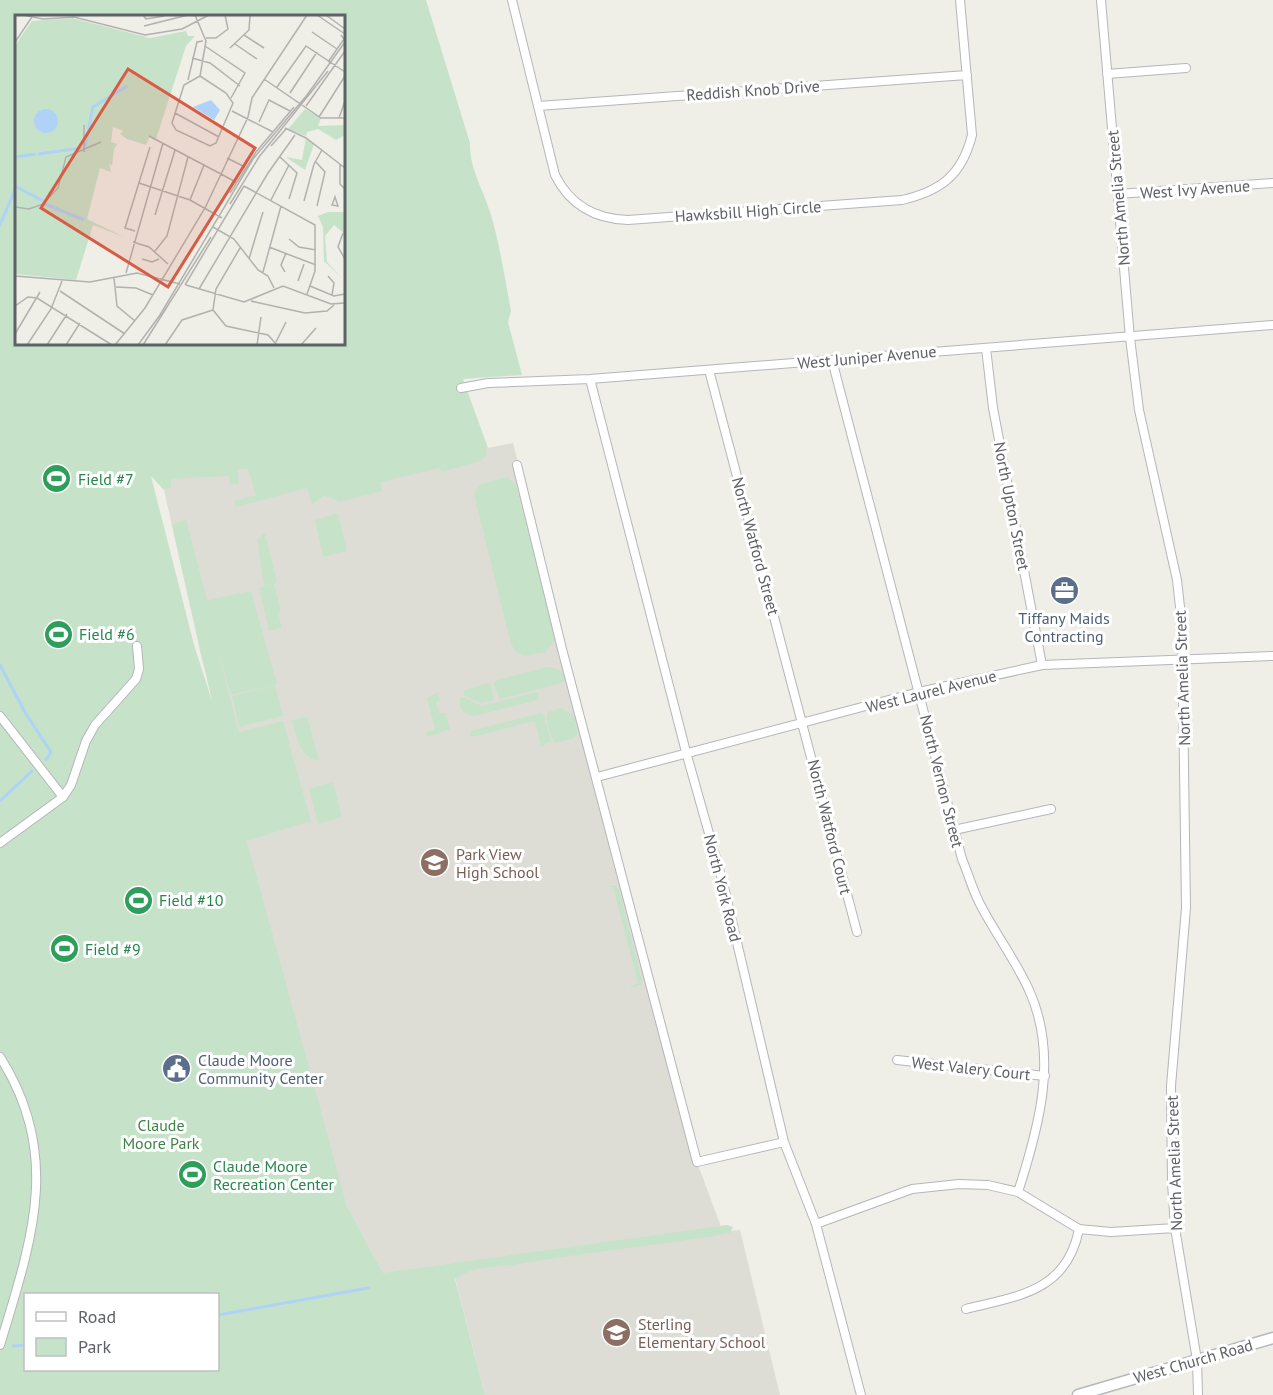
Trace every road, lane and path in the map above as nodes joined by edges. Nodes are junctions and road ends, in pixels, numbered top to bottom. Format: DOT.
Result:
graph roads {
  1 [pos="512,0"];
  2 [pos="960,0"];
  3 [pos="1101,0"];
  4 [pos="1186,68"];
  5 [pos="967,75"];
  6 [pos="1107,75"];
  7 [pos="538,106"];
  8 [pos="1273,183"];
  9 [pos="1118,194"];
  10 [pos="1273,325"];
  11 [pos="1130,338"];
  12 [pos="986,348"];
  13 [pos="832,360"];
  14 [pos="709,370"];
  15 [pos="590,379"];
  16 [pos="461,388"];
  17 [pos="517,465"];
  18 [pos="137,646"];
  19 [pos="1273,656"];
  20 [pos="1184,658"];
  21 [pos="1042,664"];
  22 [pos="919,692"];
  23 [pos="0,716"];
  24 [pos="803,722"];
  25 [pos="686,752"];
  26 [pos="597,777"];
  27 [pos="63,796"];
  28 [pos="1051,809"];
  29 [pos="954,830"];
  30 [pos="0,843"];
  31 [pos="856,932"];
  32 [pos="0,1057"];
  33 [pos="897,1060"];
  34 [pos="1045,1076"];
  35 [pos="784,1142"];
  36 [pos="1018,1192"];
  37 [pos="816,1224"];
  38 [pos="1175,1228"];
  39 [pos="1079,1229"];
  40 [pos="966,1309"];
  41 [pos="1273,1338"];
  42 [pos="0,1345"];
  43 [pos="1197,1360"];
  44 [pos="861,1395"];
  45 [pos="1078,1395"];
  46 [pos="1198,1395"];
  1 -- 7 [label="street, Hawksbill High Circle"];
  2 -- 5 [label="street, Hawksbill High Circle"];
  3 -- 6 [label="street, North Amelia Street"];
  4 -- 6 [label="street"];
  5 -- 7 [label="street, Reddish Knob Drive"];
  5 -- 7 [label="street, Hawksbill High Circle"];
  6 -- 9 [label="street, North Amelia Street"];
  8 -- 9 [label="street, West Ivy Avenue"];
  9 -- 11 [label="street, North Amelia Street"];
  10 -- 11 [label="street, West Juniper Avenue"];
  11 -- 12 [label="street, West Juniper Avenue"];
  11 -- 20 [label="street, North Amelia Street"];
  12 -- 13 [label="street, West Juniper Avenue"];
  12 -- 21 [label="street, North Upton Street"];
  13 -- 14 [label="street, West Juniper Avenue"];
  13 -- 22 [label="street, North Vernon Street"];
  14 -- 15 [label="street, West Juniper Avenue"];
  14 -- 24 [label="street, North Watford Street"];
  15 -- 16 [label="street, West Juniper Avenue"];
  15 -- 25 [label="street, North York Road"];
  17 -- 26 [label="street"];
  18 -- 27 [label="street"];
  19 -- 20 [label="street, West Laurel Avenue"];
  20 -- 21 [label="street, West Laurel Avenue"];
  20 -- 38 [label="street, North Amelia Street"];
  21 -- 22 [label="street, West Laurel Avenue"];
  22 -- 24 [label="street, West Laurel Avenue"];
  22 -- 29 [label="street, North Vernon Street"];
  23 -- 27 [label="street"];
  24 -- 25 [label="street, West Laurel Avenue"];
  24 -- 31 [label="street, North Watford Court"];
  25 -- 26 [label="street, West Laurel Avenue"];
  25 -- 35 [label="street, North York Road"];
  26 -- 35 [label="street"];
  27 -- 30 [label="street"];
  28 -- 29 [label="street"];
  29 -- 34 [label="street, North Vernon Street"];
  32 -- 42 [label="street"];
  33 -- 34 [label="street, West Valery Court"];
  34 -- 36 [label="street, North Vernon Street"];
  35 -- 37 [label="street, North York Road"];
  36 -- 37 [label="street"];
  36 -- 39 [label="street"];
  37 -- 44 [label="street, North York Road"];
  38 -- 39 [label="street"];
  38 -- 43 [label="street, North Amelia Street"];
  39 -- 40 [label="street"];
  41 -- 43 [label="main road, West Church Road"];
  43 -- 45 [label="main road, West Church Road"];
  43 -- 46 [label="street, North Amelia Street"];
}
